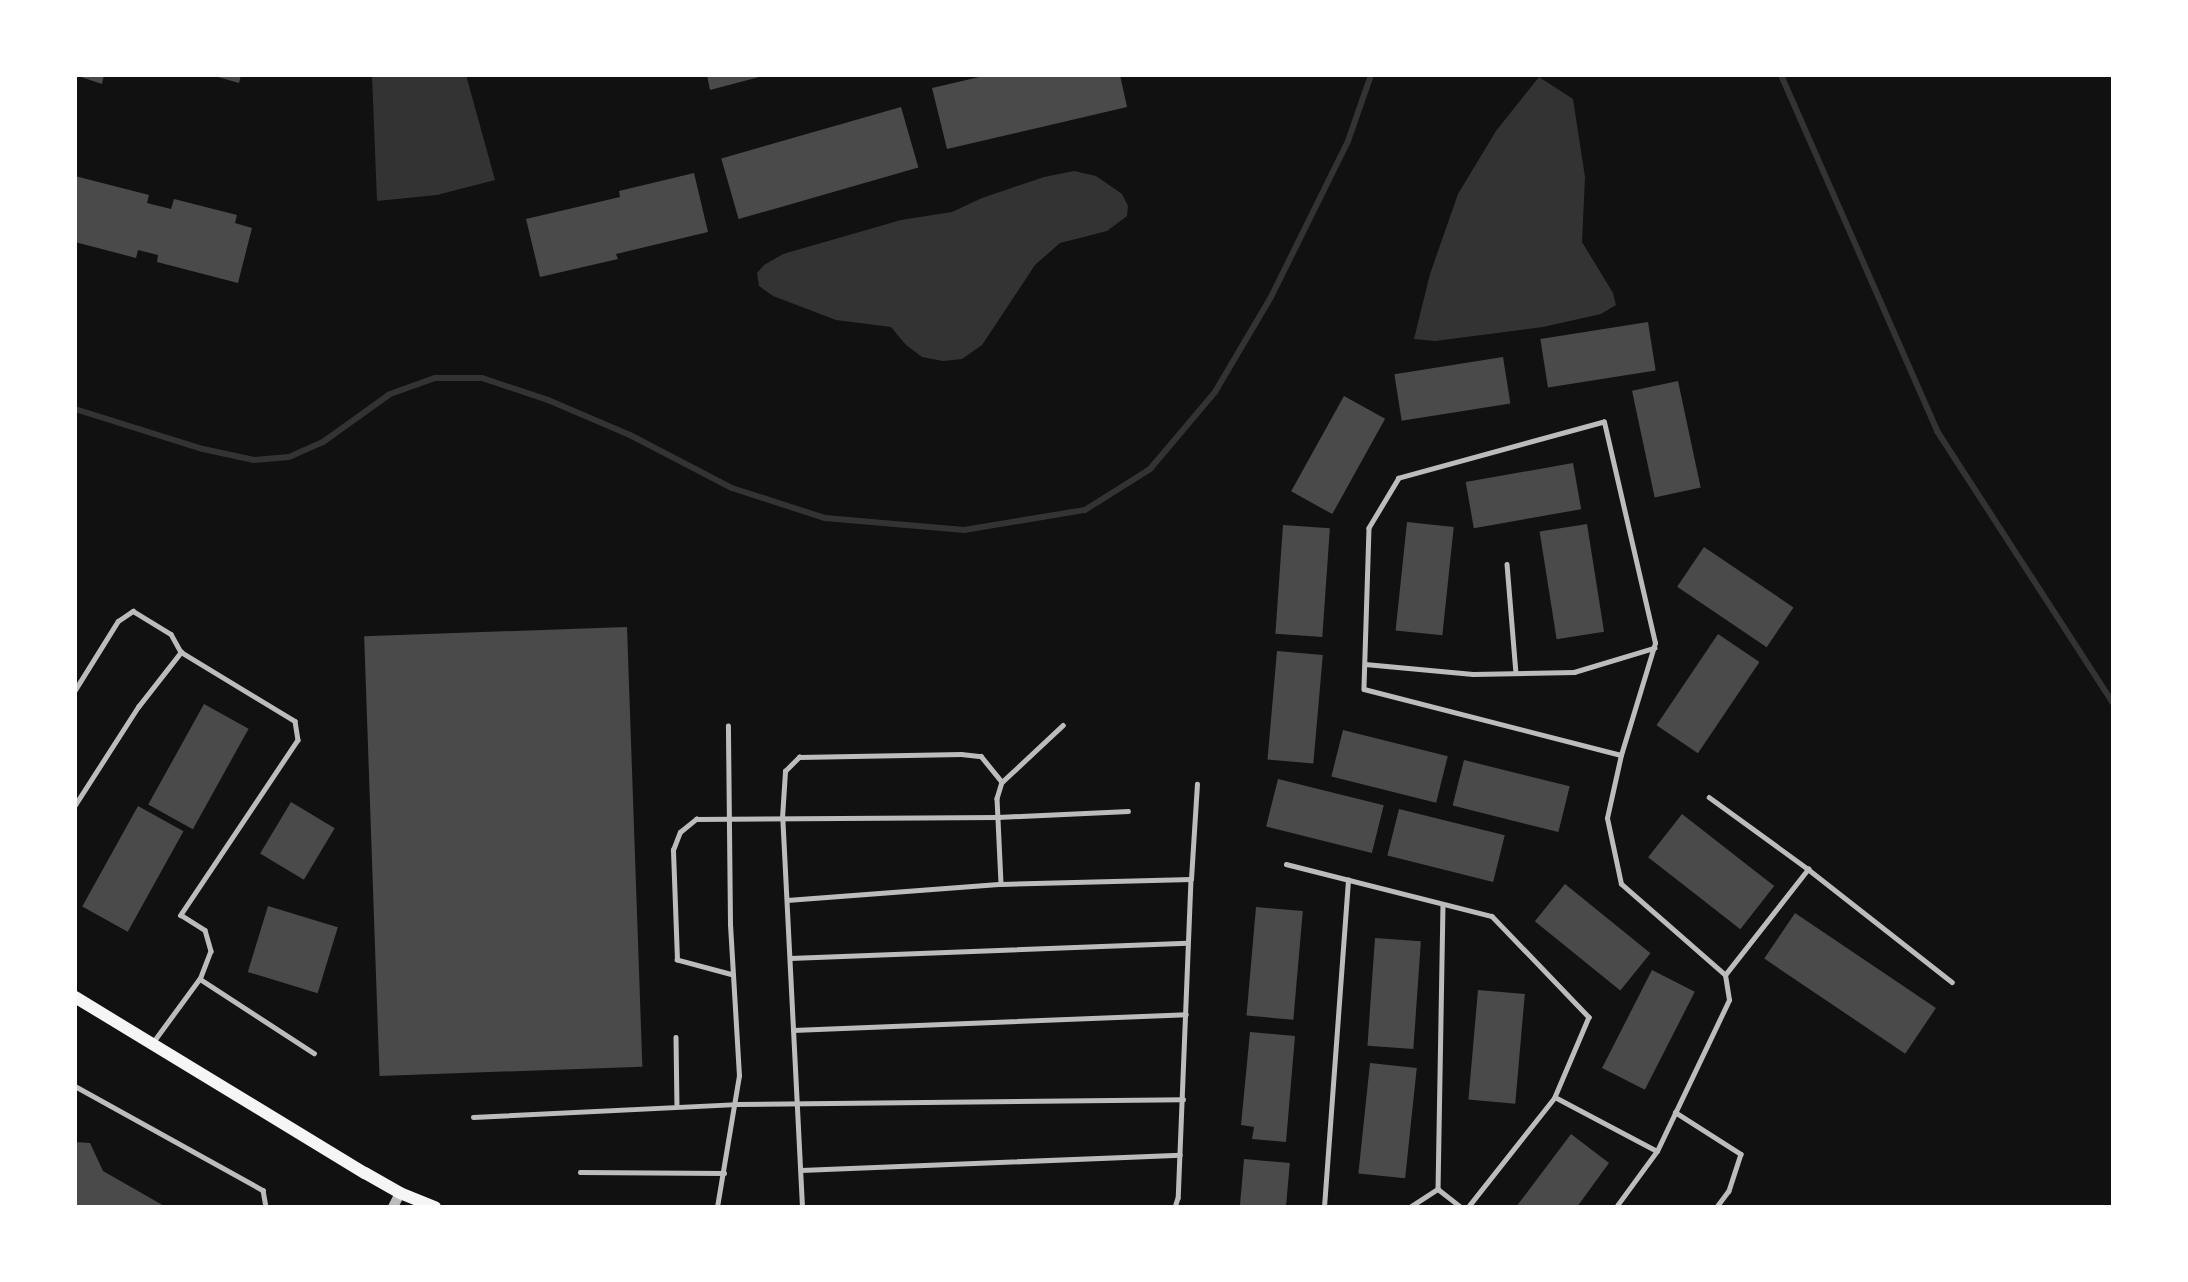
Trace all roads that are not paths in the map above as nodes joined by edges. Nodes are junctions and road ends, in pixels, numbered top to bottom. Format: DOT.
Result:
graph roads {
  1 [pos="1507,564"];
  2 [pos="1654,648"];
  3 [pos="181,652"];
  4 [pos="1365,664"];
  5 [pos="1516,673"];
  6 [pos="75,690"];
  7 [pos="1063,725"];
  8 [pos="728,726"];
  9 [pos="1621,755"];
  10 [pos="1002,782"];
  11 [pos="1197,784"];
  12 [pos="1709,797"];
  13 [pos="75,805"];
  14 [pos="1128,811"];
  15 [pos="998,817"];
  16 [pos="782,818"];
  17 [pos="729,819"];
  18 [pos="1286,864"];
  19 [pos="1808,869"];
  20 [pos="1191,879"];
  21 [pos="1348,880"];
  22 [pos="1001,884"];
  23 [pos="787,900"];
  24 [pos="1443,904"];
  25 [pos="1188,943"];
  26 [pos="790,958"];
  27 [pos="733,975"];
  28 [pos="1726,975"];
  29 [pos="200,979"];
  30 [pos="1952,982"];
  31 [pos="75,998"];
  32 [pos="1185,1014"];
  33 [pos="793,1030"];
  34 [pos="676,1037"];
  35 [pos="152,1044"];
  36 [pos="314,1054"];
  37 [pos="75,1086"];
  38 [pos="1555,1097"];
  39 [pos="1183,1099"];
  40 [pos="797,1103"];
  41 [pos="736,1104"];
  42 [pos="677,1106"];
  43 [pos="1675,1112"];
  44 [pos="473,1117"];
  45 [pos="1657,1151"];
  46 [pos="1180,1155"];
  47 [pos="801,1170"];
  48 [pos="580,1172"];
  49 [pos="724,1173"];
  50 [pos="1438,1189"];
  51 [pos="401,1193"];
  52 [pos="266,1207"];
  53 [pos="393,1207"];
  54 [pos="435,1207"];
  55 [pos="718,1207"];
  56 [pos="802,1207"];
  57 [pos="1175,1207"];
  58 [pos="1324,1207"];
  59 [pos="1410,1207"];
  60 [pos="1461,1207"];
  61 [pos="1468,1207"];
  62 [pos="1616,1207"];
  63 [pos="1717,1207"];
  1 -- 5 [label="lane"];
  2 -- 4 [label="lane"];
  2 -- 5 [label="lane"];
  2 -- 9 [label="lane"];
  3 -- 6 [label="lane"];
  3 -- 13 [label="lane"];
  3 -- 29 [label="lane"];
  4 -- 5 [label="lane"];
  4 -- 9 [label="lane"];
  7 -- 10 [label="lane"];
  8 -- 17 [label="lane"];
  9 -- 28 [label="lane"];
  10 -- 15 [label="lane"];
  10 -- 16 [label="lane"];
  11 -- 20 [label="lane"];
  12 -- 19 [label="lane"];
  14 -- 15 [label="lane"];
  15 -- 16 [label="lane"];
  15 -- 22 [label="lane"];
  16 -- 17 [label="lane"];
  16 -- 23 [label="lane"];
  17 -- 27 [label="lane"];
  17 -- 27 [label="lane"];
  18 -- 21 [label="lane"];
  19 -- 28 [label="lane"];
  19 -- 30 [label="lane"];
  20 -- 22 [label="lane"];
  20 -- 25 [label="lane"];
  21 -- 24 [label="lane"];
  21 -- 58 [label="lane"];
  22 -- 23 [label="lane"];
  23 -- 26 [label="lane"];
  24 -- 38 [label="lane"];
  24 -- 50 [label="lane"];
  25 -- 26 [label="lane"];
  25 -- 32 [label="lane"];
  26 -- 33 [label="lane"];
  27 -- 41 [label="lane"];
  28 -- 43 [label="lane"];
  29 -- 35 [label="lane"];
  29 -- 36 [label="lane"];
  31 -- 35 [label="main road"];
  32 -- 33 [label="lane"];
  32 -- 39 [label="lane"];
  33 -- 40 [label="lane"];
  34 -- 42 [label="lane"];
  35 -- 51 [label="main road"];
  37 -- 52 [label="lane"];
  38 -- 45 [label="lane"];
  38 -- 61 [label="lane"];
  39 -- 40 [label="lane"];
  39 -- 46 [label="lane"];
  40 -- 41 [label="lane"];
  40 -- 47 [label="lane"];
  41 -- 42 [label="lane"];
  41 -- 49 [label="lane"];
  42 -- 44 [label="lane"];
  43 -- 45 [label="lane"];
  43 -- 63 [label="lane"];
  45 -- 62 [label="lane"];
  46 -- 47 [label="lane"];
  46 -- 57 [label="lane"];
  47 -- 56 [label="lane"];
  48 -- 49 [label="lane"];
  49 -- 55 [label="lane"];
  50 -- 59 [label="lane"];
  50 -- 60 [label="lane"];
  51 -- 53 [label="street"];
  51 -- 54 [label="main road"];
}
